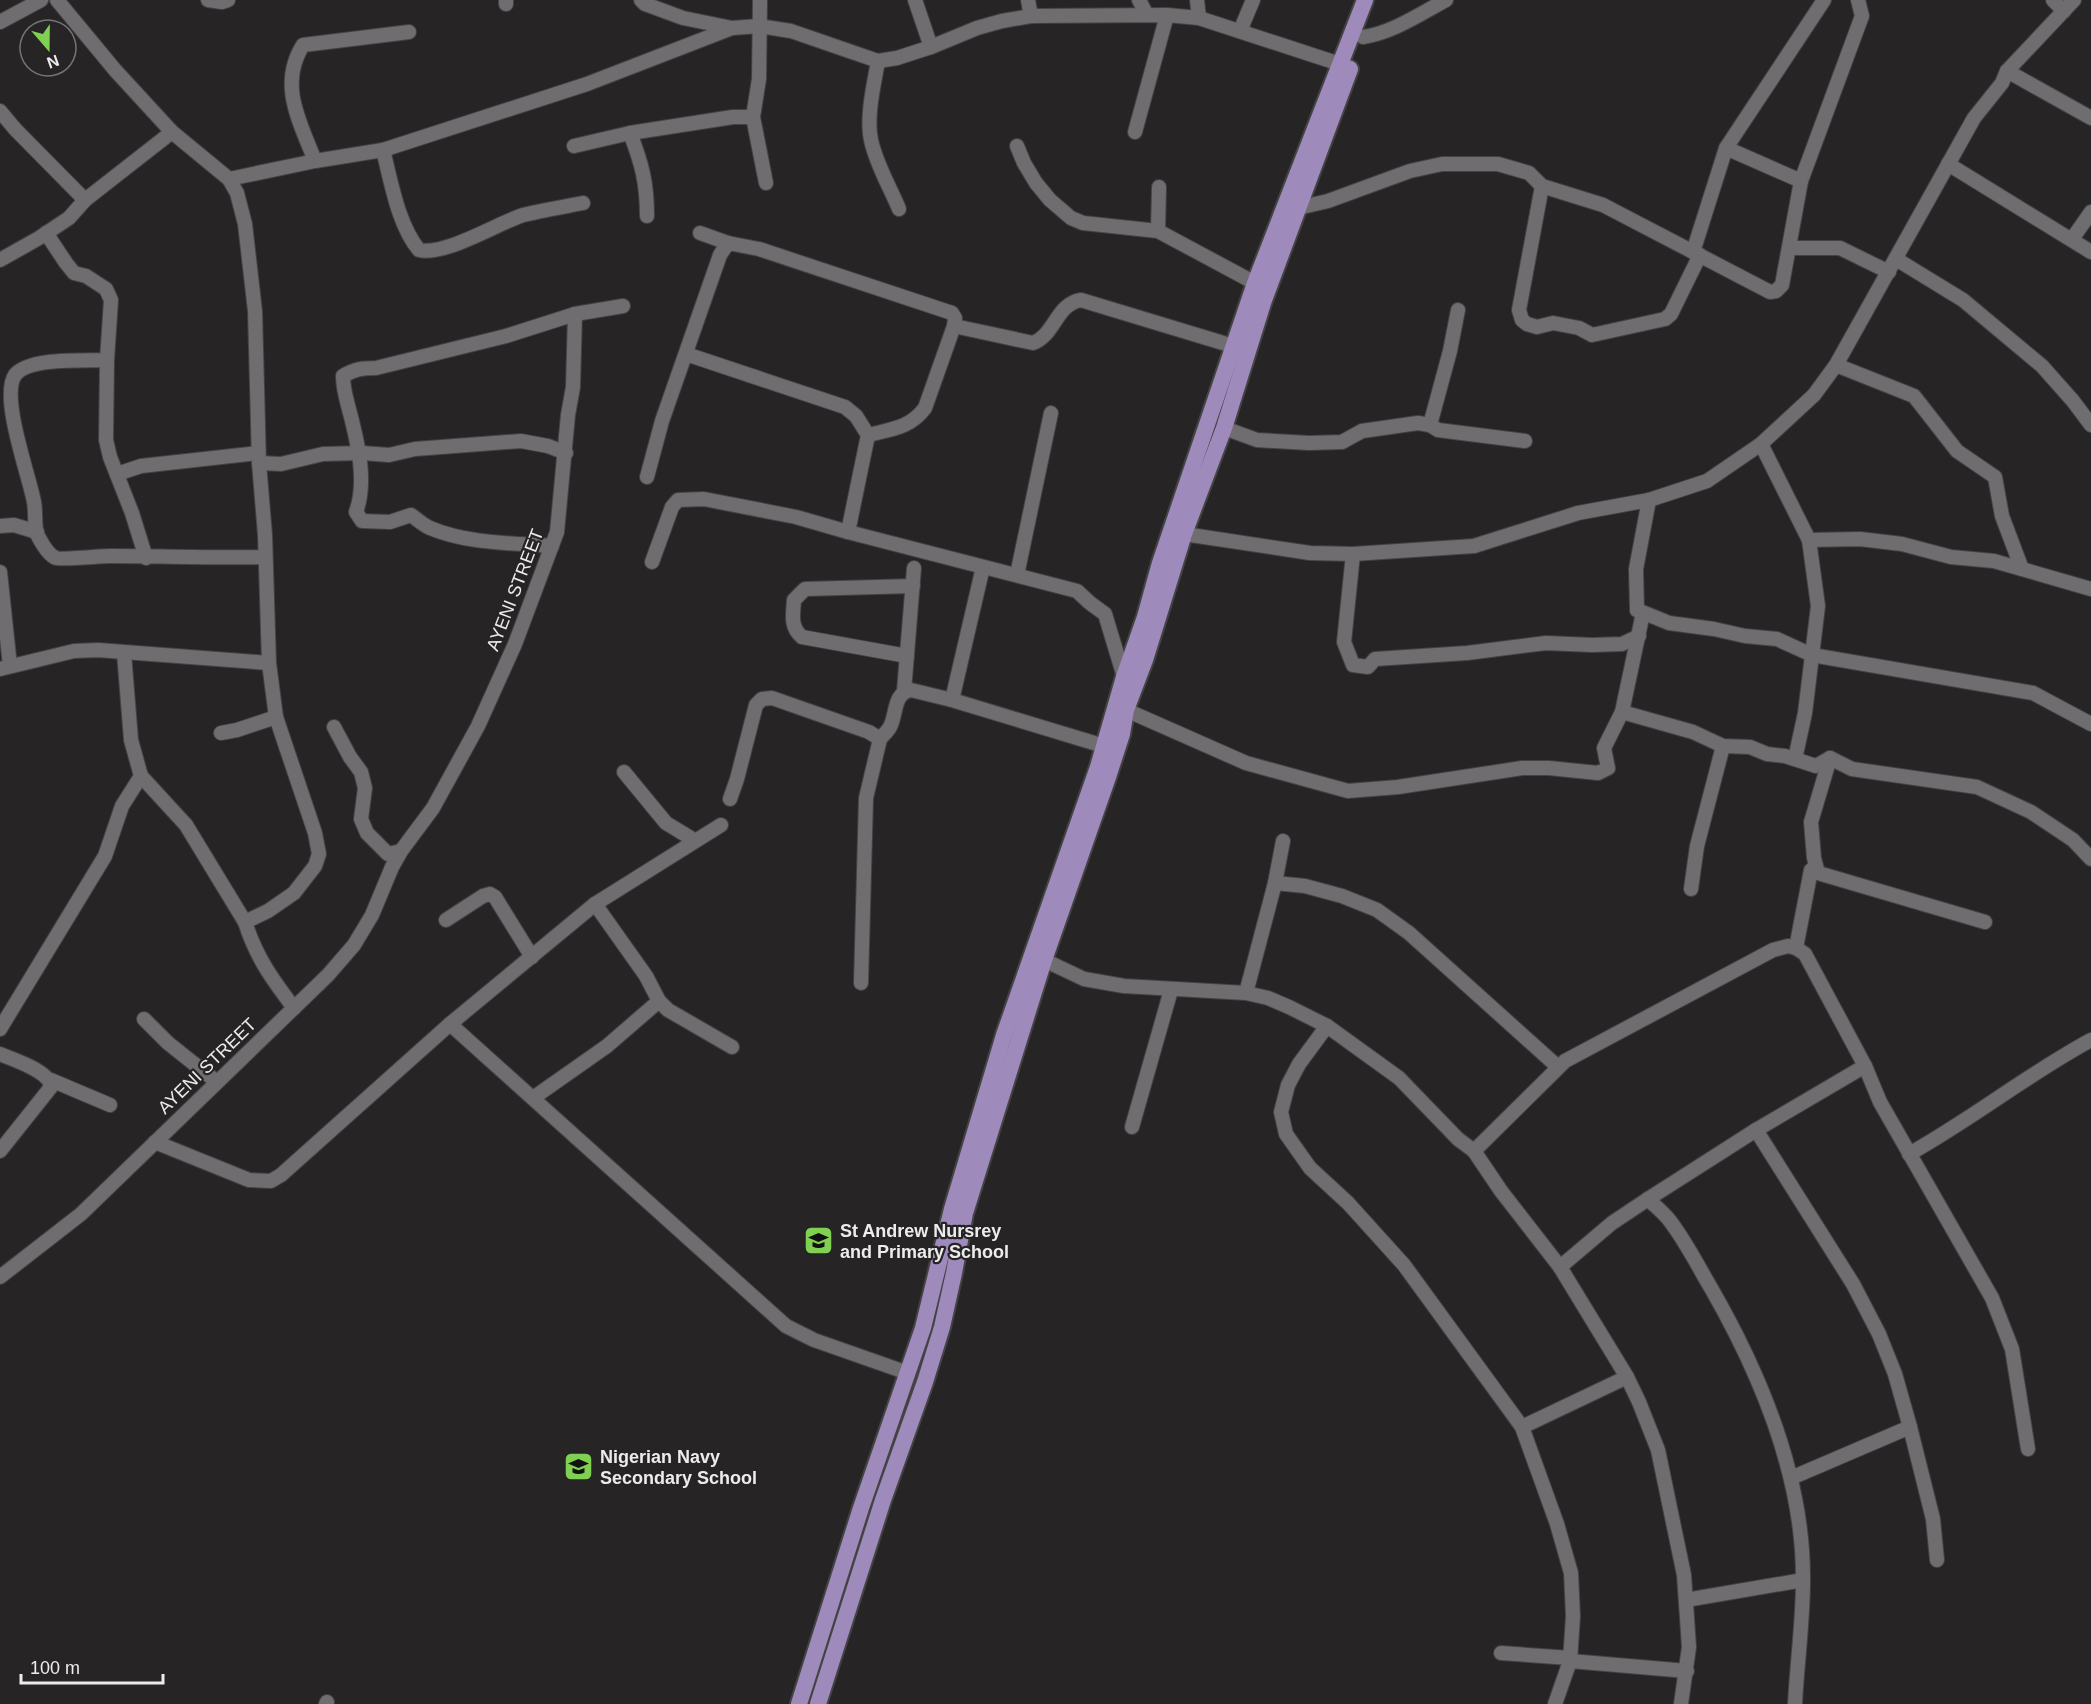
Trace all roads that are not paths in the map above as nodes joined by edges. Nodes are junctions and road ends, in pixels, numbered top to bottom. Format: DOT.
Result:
graph roads {
  1 [pos="41,0"];
  2 [pos="57,0"];
  3 [pos="208,0"];
  4 [pos="228,0"];
  5 [pos="640,0"];
  6 [pos="760,0"];
  7 [pos="915,0"];
  8 [pos="1028,0"];
  9 [pos="1139,0"];
  10 [pos="1197,0"];
  11 [pos="1253,0"];
  12 [pos="1365,0"];
  13 [pos="1376,0"];
  14 [pos="1446,0"];
  15 [pos="1824,0"];
  16 [pos="1858,0"];
  17 [pos="2053,0"];
  18 [pos="2074,0"];
  19 [pos="2064,11"];
  20 [pos="1147,15"];
  21 [pos="1167,15"];
  22 [pos="1031,16"];
  23 [pos="1199,18"];
  24 [pos="0,22"];
  25 [pos="759,26"];
  26 [pos="732,28"];
  27 [pos="1240,31"];
  28 [pos="409,32"];
  29 [pos="1363,37"];
  30 [pos="931,47"];
  31 [pos="878,61"];
  32 [pos="1345,66"];
  33 [pos="2007,71"];
  34 [pos="0,111"];
  35 [pos="753,117"];
  36 [pos="2091,118"];
  37 [pos="171,132"];
  38 [pos="1136,132"];
  39 [pos="630,133"];
  40 [pos="574,146"];
  41 [pos="1017,146"];
  42 [pos="1726,148"];
  43 [pos="383,150"];
  44 [pos="315,161"];
  45 [pos="1948,164"];
  46 [pos="229,179"];
  47 [pos="1801,182"];
  48 [pos="766,183"];
  49 [pos="1542,186"];
  50 [pos="1159,187"];
  51 [pos="86,200"];
  52 [pos="583,203"];
  53 [pos="1298,208"];
  54 [pos="899,209"];
  55 [pos="2091,212"];
  56 [pos="647,216"];
  57 [pos="1158,231"];
  58 [pos="46,233"];
  59 [pos="700,233"];
  60 [pos="2073,239"];
  61 [pos="728,243"];
  62 [pos="1790,248"];
  63 [pos="2091,252"];
  64 [pos="1696,254"];
  65 [pos="1896,259"];
  66 [pos="0,260"];
  67 [pos="1889,272"];
  68 [pos="1256,283"];
  69 [pos="623,306"];
  70 [pos="1458,310"];
  71 [pos="575,314"];
  72 [pos="954,326"];
  73 [pos="1233,346"];
  74 [pos="686,354"];
  75 [pos="107,360"];
  76 [pos="1836,365"];
  77 [pos="1051,413"];
  78 [pos="1430,425"];
  79 [pos="2091,425"];
  80 [pos="1224,428"];
  81 [pos="868,435"];
  82 [pos="1525,441"];
  83 [pos="1761,444"];
  84 [pos="358,453"];
  85 [pos="566,453"];
  86 [pos="259,458"];
  87 [pos="117,474"];
  88 [pos="647,477"];
  89 [pos="1649,500"];
  90 [pos="0,526"];
  91 [pos="37,532"];
  92 [pos="848,532"];
  93 [pos="1184,534"];
  94 [pos="1809,540"];
  95 [pos="552,546"];
  96 [pos="1353,555"];
  97 [pos="265,557"];
  98 [pos="146,558"];
  99 [pos="652,562"];
  100 [pos="983,567"];
  101 [pos="914,568"];
  102 [pos="2022,569"];
  103 [pos="0,573"];
  104 [pos="1017,575"];
  105 [pos="913,586"];
  106 [pos="2091,589"];
  107 [pos="1637,610"];
  108 [pos="1639,636"];
  109 [pos="124,653"];
  110 [pos="1812,655"];
  111 [pos="907,656"];
  112 [pos="269,663"];
  113 [pos="5,668"];
  114 [pos="1124,677"];
  115 [pos="904,691"];
  116 [pos="952,700"];
  117 [pos="1126,710"];
  118 [pos="1622,712"];
  119 [pos="276,717"];
  120 [pos="2091,724"];
  121 [pos="334,726"];
  122 [pos="221,733"];
  123 [pos="880,739"];
  124 [pos="1104,746"];
  125 [pos="1723,746"];
  126 [pos="1830,758"];
  127 [pos="1795,759"];
  128 [pos="624,772"];
  129 [pos="141,776"];
  130 [pos="730,800"];
  131 [pos="1085,822"];
  132 [pos="721,825"];
  133 [pos="694,840"];
  134 [pos="1283,841"];
  135 [pos="401,851"];
  136 [pos="2091,859"];
  137 [pos="1818,873"];
  138 [pos="1275,883"];
  139 [pos="1691,889"];
  140 [pos="595,904"];
  141 [pos="446,920"];
  142 [pos="245,922"];
  143 [pos="1985,922"];
  144 [pos="1796,948"];
  145 [pos="532,957"];
  146 [pos="1044,960"];
  147 [pos="861,983"];
  148 [pos="1171,990"];
  149 [pos="1246,993"];
  150 [pos="659,1001"];
  151 [pos="294,1008"];
  152 [pos="144,1020"];
  153 [pos="450,1024"];
  154 [pos="1327,1026"];
  155 [pos="0,1029"];
  156 [pos="2091,1041"];
  157 [pos="732,1047"];
  158 [pos="0,1054"];
  159 [pos="1865,1066"];
  160 [pos="1557,1067"];
  161 [pos="51,1080"];
  162 [pos="217,1082"];
  163 [pos="533,1098"];
  164 [pos="110,1105"];
  165 [pos="1132,1127"];
  166 [pos="1756,1130"];
  167 [pos="155,1142"];
  168 [pos="0,1151"];
  169 [pos="1474,1151"];
  170 [pos="1909,1154"];
  171 [pos="1648,1199"];
  172 [pos="958,1211"];
  173 [pos="1560,1267"];
  174 [pos="0,1276"];
  175 [pos="908,1373"];
  176 [pos="1627,1377"];
  177 [pos="1522,1426"];
  178 [pos="1910,1427"];
  179 [pos="2028,1449"];
  180 [pos="1791,1478"];
  181 [pos="1937,1560"];
  182 [pos="1803,1580"];
  183 [pos="1686,1600"];
  184 [pos="1501,1653"];
  185 [pos="1570,1659"];
  186 [pos="1687,1671"];
  187 [pos="799,1704"];
  188 [pos="818,1704"];
  189 [pos="1555,1704"];
  190 [pos="1681,1704"];
  191 [pos="1795,1704"];
  1 -- 24 [label="street"];
  2 -- 37 [label="street"];
  3 -- 4 [label="street"];
  5 -- 26 [label="street"];
  6 -- 25 [label="street"];
  7 -- 30 [label="street"];
  8 -- 22 [label="street"];
  9 -- 20 [label="street"];
  10 -- 23 [label="street"];
  11 -- 27 [label="street"];
  12 -- 32 [label="main road"];
  13 -- 29 [label="main road"];
  14 -- 29 [label="street"];
  15 -- 42 [label="street"];
  16 -- 47 [label="street"];
  17 -- 19 [label="street"];
  18 -- 19 [label="street"];
  19 -- 33 [label="street"];
  20 -- 21 [label="street"];
  20 -- 22 [label="street"];
  21 -- 23 [label="street"];
  21 -- 38 [label="street"];
  22 -- 30 [label="street"];
  23 -- 27 [label="street"];
  25 -- 26 [label="street"];
  25 -- 31 [label="street"];
  25 -- 35 [label="street"];
  26 -- 43 [label="street"];
  27 -- 32 [label="street"];
  28 -- 44 [label="street"];
  29 -- 32 [label="main road"];
  30 -- 31 [label="street"];
  31 -- 54 [label="street"];
  32 -- 53 [label="main road"];
  32 -- 68 [label="main road"];
  33 -- 36 [label="street"];
  33 -- 45 [label="street"];
  34 -- 51 [label="street"];
  35 -- 39 [label="street"];
  35 -- 48 [label="street"];
  37 -- 46 [label="street"];
  37 -- 51 [label="street"];
  39 -- 40 [label="street"];
  39 -- 56 [label="street"];
  41 -- 57 [label="street"];
  42 -- 47 [label="street"];
  42 -- 64 [label="street"];
  43 -- 44 [label="street"];
  43 -- 52 [label="street"];
  44 -- 46 [label="street"];
  45 -- 60 [label="street"];
  45 -- 65 [label="street"];
  46 -- 86 [label="street"];
  47 -- 62 [label="street"];
  49 -- 53 [label="street"];
  49 -- 64 [label="street"];
  49 -- 64 [label="street"];
  50 -- 57 [label="street"];
  51 -- 58 [label="street"];
  53 -- 80 [label="main road"];
  55 -- 60 [label="street"];
  57 -- 68 [label="street"];
  58 -- 66 [label="street"];
  58 -- 75 [label="street"];
  59 -- 61 [label="street"];
  60 -- 63 [label="street"];
  61 -- 72 [label="street"];
  61 -- 74 [label="street"];
  62 -- 64 [label="street"];
  62 -- 67 [label="street"];
  65 -- 67 [label="street"];
  65 -- 79 [label="street"];
  67 -- 76 [label="street"];
  68 -- 73 [label="main road"];
  69 -- 71 [label="street"];
  70 -- 78 [label="street"];
  71 -- 84 [label="street"];
  71 -- 85 [label="street, AYENI STREET"];
  72 -- 73 [label="street"];
  72 -- 81 [label="street"];
  73 -- 114 [label="main road"];
  74 -- 81 [label="street"];
  74 -- 88 [label="street"];
  75 -- 87 [label="street"];
  75 -- 91 [label="street"];
  76 -- 83 [label="street"];
  76 -- 102 [label="street"];
  77 -- 104 [label="street"];
  78 -- 80 [label="street"];
  78 -- 82 [label="street"];
  80 -- 93 [label="main road"];
  81 -- 92 [label="street"];
  83 -- 89 [label="street"];
  83 -- 94 [label="street"];
  84 -- 85 [label="street"];
  84 -- 86 [label="street"];
  84 -- 95 [label="street"];
  85 -- 95 [label="street, AYENI STREET"];
  86 -- 87 [label="street"];
  86 -- 97 [label="street"];
  87 -- 98 [label="street"];
  89 -- 96 [label="street"];
  89 -- 107 [label="street"];
  90 -- 91 [label="street"];
  91 -- 98 [label="street"];
  92 -- 99 [label="street"];
  92 -- 100 [label="street"];
  93 -- 96 [label="street"];
  93 -- 117 [label="main road"];
  94 -- 102 [label="street"];
  94 -- 110 [label="street"];
  95 -- 135 [label="street, AYENI STREET"];
  96 -- 108 [label="street"];
  97 -- 98 [label="street"];
  97 -- 112 [label="street"];
  100 -- 104 [label="street"];
  100 -- 116 [label="street"];
  101 -- 105 [label="street"];
  102 -- 106 [label="street"];
  103 -- 113 [label="street"];
  104 -- 114 [label="street"];
  105 -- 111 [label="street"];
  105 -- 111 [label="street"];
  107 -- 108 [label="street"];
  107 -- 110 [label="street"];
  108 -- 118 [label="street"];
  109 -- 112 [label="street"];
  109 -- 113 [label="street"];
  109 -- 129 [label="street"];
  110 -- 120 [label="street"];
  110 -- 127 [label="street"];
  111 -- 115 [label="street"];
  112 -- 119 [label="street"];
  114 -- 124 [label="main road"];
  115 -- 116 [label="street"];
  115 -- 123 [label="street"];
  116 -- 124 [label="street"];
  117 -- 118 [label="street"];
  117 -- 131 [label="main road"];
  118 -- 125 [label="street"];
  119 -- 122 [label="street"];
  119 -- 142 [label="street"];
  121 -- 135 [label="street"];
  123 -- 130 [label="street"];
  123 -- 147 [label="street"];
  124 -- 131 [label="main road"];
  125 -- 127 [label="street"];
  125 -- 139 [label="street"];
  126 -- 127 [label="street"];
  126 -- 136 [label="street"];
  126 -- 137 [label="street"];
  128 -- 133 [label="street"];
  129 -- 142 [label="street"];
  129 -- 155 [label="street"];
  131 -- 146 [label="main road"];
  131 -- 172 [label="main road"];
  132 -- 133 [label="street"];
  133 -- 140 [label="street"];
  134 -- 138 [label="street"];
  135 -- 151 [label="street, AYENI STREET"];
  137 -- 143 [label="street"];
  137 -- 144 [label="street"];
  138 -- 149 [label="street"];
  138 -- 160 [label="street"];
  140 -- 145 [label="street"];
  140 -- 150 [label="street"];
  141 -- 145 [label="street"];
  142 -- 151 [label="street"];
  144 -- 159 [label="street"];
  144 -- 160 [label="street"];
  145 -- 153 [label="street"];
  146 -- 148 [label="street"];
  146 -- 172 [label="main road"];
  148 -- 149 [label="street"];
  148 -- 165 [label="street"];
  149 -- 154 [label="street"];
  150 -- 157 [label="street"];
  150 -- 163 [label="street"];
  151 -- 162 [label="street, AYENI STREET"];
  152 -- 162 [label="street"];
  153 -- 163 [label="street"];
  153 -- 167 [label="street"];
  154 -- 169 [label="street"];
  154 -- 177 [label="street"];
  156 -- 170 [label="street"];
  158 -- 161 [label="street"];
  159 -- 166 [label="street"];
  159 -- 170 [label="street"];
  160 -- 169 [label="street"];
  161 -- 164 [label="street"];
  161 -- 168 [label="street"];
  162 -- 167 [label="street, AYENI STREET"];
  163 -- 175 [label="street"];
  166 -- 171 [label="street"];
  166 -- 178 [label="street"];
  167 -- 174 [label="street, AYENI STREET"];
  169 -- 173 [label="street"];
  170 -- 179 [label="street"];
  171 -- 173 [label="street"];
  171 -- 180 [label="street"];
  172 -- 175 [label="main road"];
  172 -- 188 [label="main road"];
  173 -- 176 [label="street"];
  175 -- 187 [label="main road"];
  176 -- 177 [label="street"];
  176 -- 183 [label="street"];
  177 -- 185 [label="street"];
  178 -- 180 [label="street"];
  178 -- 181 [label="street"];
  180 -- 182 [label="street"];
  182 -- 183 [label="street"];
  182 -- 191 [label="street"];
  183 -- 186 [label="street"];
  184 -- 185 [label="street"];
  185 -- 186 [label="street"];
  185 -- 189 [label="street"];
  186 -- 190 [label="street"];
}
